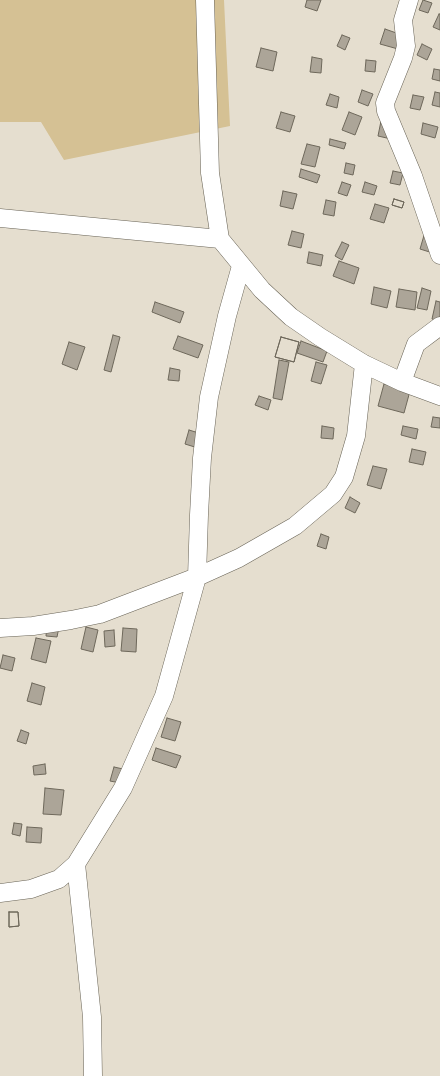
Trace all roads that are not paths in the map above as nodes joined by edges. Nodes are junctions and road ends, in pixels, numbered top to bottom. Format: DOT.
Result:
graph roads {
  1 [pos="205,0"];
  2 [pos="409,0"];
  3 [pos="0,218"];
  4 [pos="220,239"];
  5 [pos="440,255"];
  6 [pos="241,266"];
  7 [pos="440,326"];
  8 [pos="364,364"];
  9 [pos="402,382"];
  10 [pos="440,396"];
  11 [pos="197,578"];
  12 [pos="0,628"];
  13 [pos="76,864"];
  14 [pos="0,893"];
  15 [pos="93,1076"];
  1 -- 4 [label="street"];
  2 -- 5 [label="street"];
  3 -- 4 [label="street"];
  4 -- 6 [label="street"];
  6 -- 8 [label="street"];
  6 -- 11 [label="street"];
  7 -- 9 [label="street"];
  8 -- 9 [label="street"];
  8 -- 11 [label="street"];
  9 -- 10 [label="street"];
  11 -- 12 [label="street"];
  11 -- 13 [label="street"];
  13 -- 14 [label="street"];
  13 -- 15 [label="street"];
}
